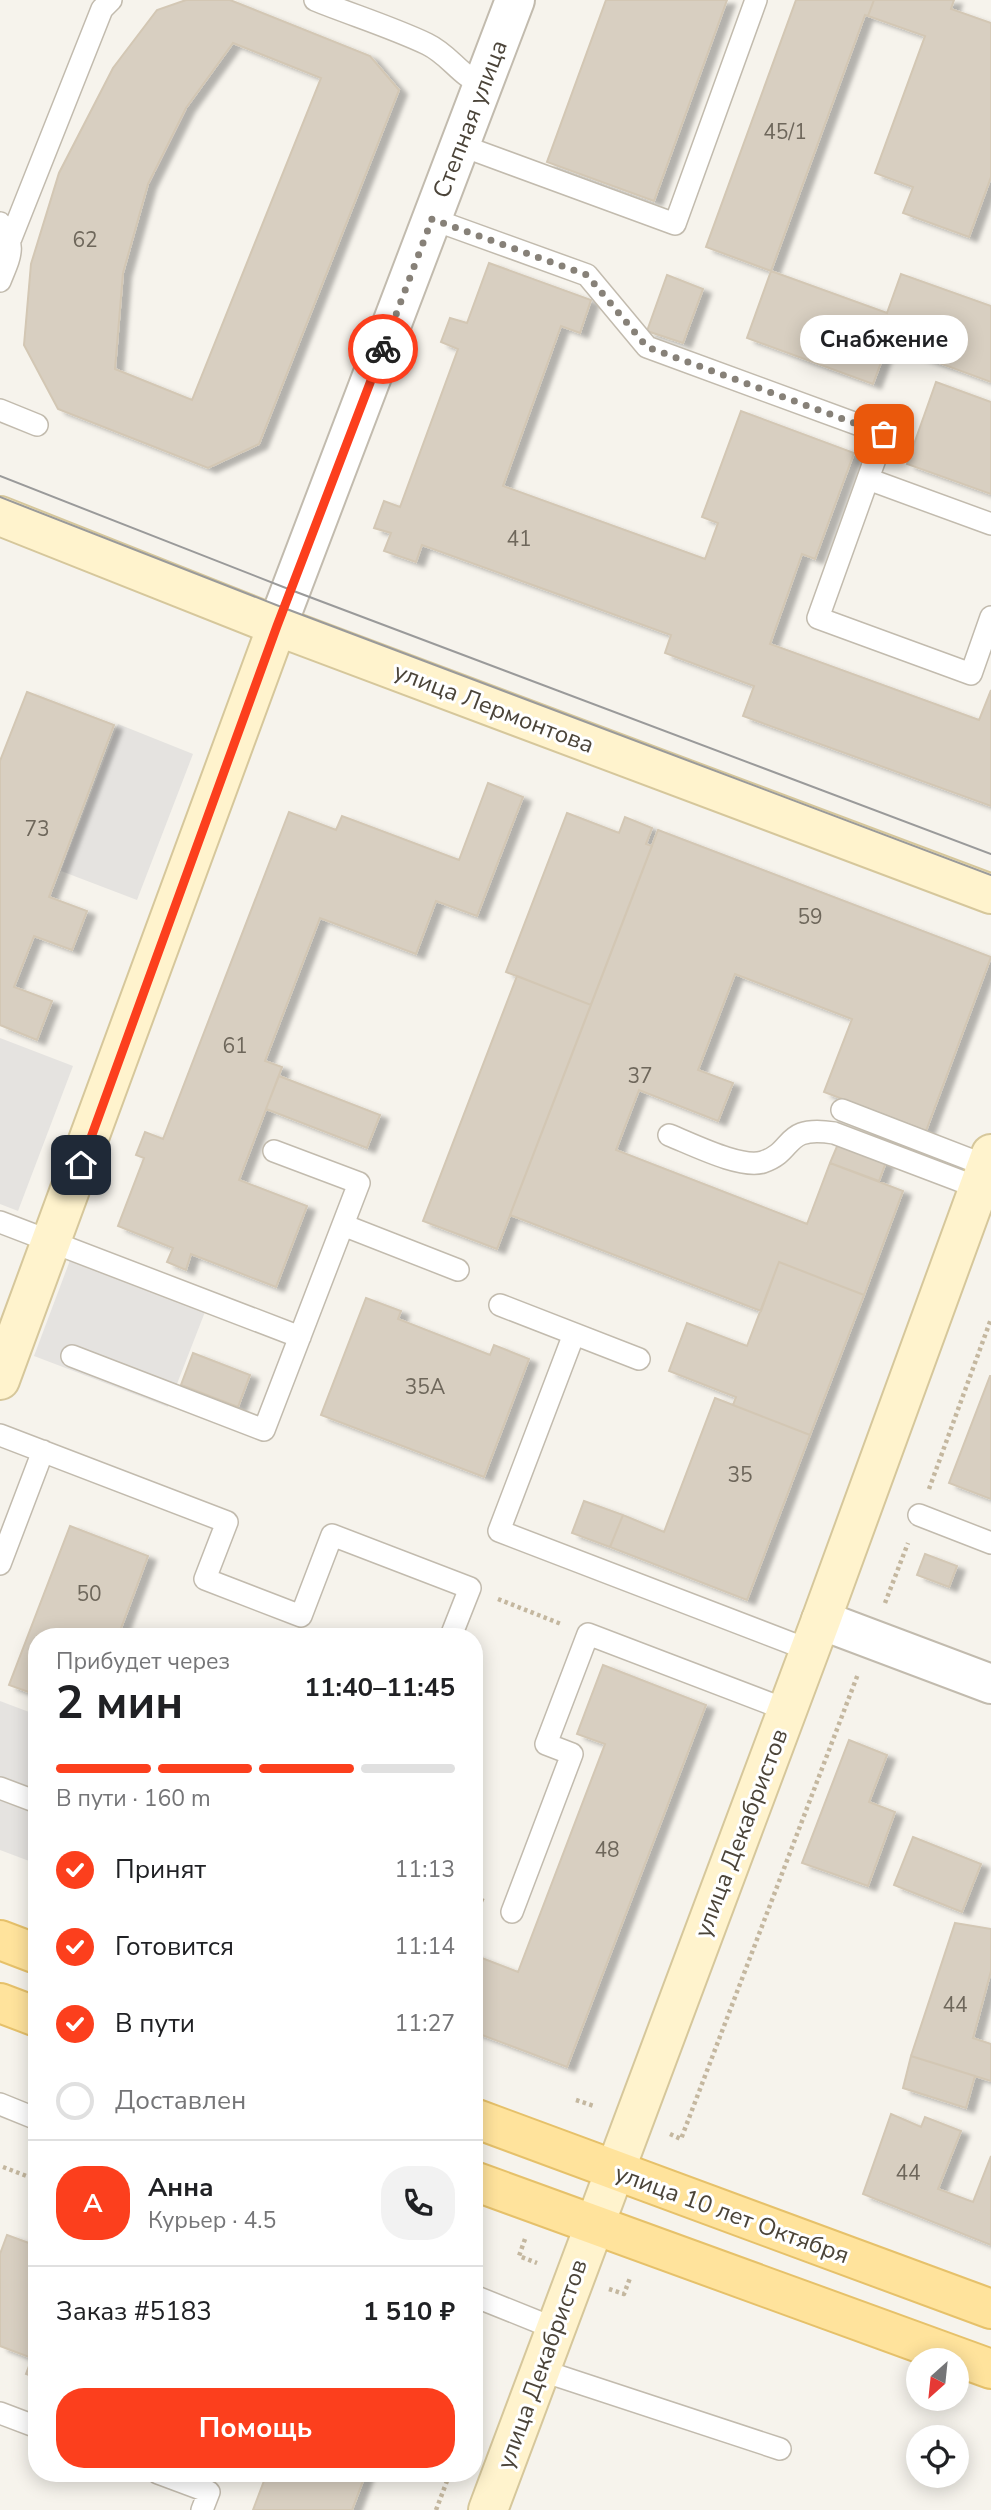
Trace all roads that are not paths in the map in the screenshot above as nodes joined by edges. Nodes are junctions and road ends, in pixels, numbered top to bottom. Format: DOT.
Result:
graph roads {
  1 [pos="111,0"];
  2 [pos="315,0"];
  3 [pos="515,0"];
  4 [pos="757,0"];
  5 [pos="483,85"];
  6 [pos="460,145"];
  7 [pos="432,219"];
  8 [pos="6,231"];
  9 [pos="0,281"];
  10 [pos="0,410"];
  11 [pos="37,425"];
  12 [pos="868,479"];
  13 [pos="0,516"];
  14 [pos="991,524"];
  15 [pos="991,617"];
  16 [pos="277,626"];
  17 [pos="991,894"];
  18 [pos="842,1110"];
  19 [pos="669,1135"];
  20 [pos="274,1151"];
  21 [pos="985,1169"];
  22 [pos="0,1222"];
  23 [pos="343,1225"];
  24 [pos="52,1242"];
  25 [pos="458,1270"];
  26 [pos="500,1306"];
  27 [pos="574,1334"];
  28 [pos="300,1338"];
  29 [pos="72,1356"];
  30 [pos="639,1359"];
  31 [pos="0,1380"];
  32 [pos="0,1435"];
  33 [pos="43,1451"];
  34 [pos="919,1515"];
  35 [pos="991,1543"];
  36 [pos="0,1564"];
  37 [pos="454,1628"];
  38 [pos="815,1635"];
  39 [pos="991,1685"];
  40 [pos="787,1710"];
  41 [pos="0,1788"];
  42 [pos="28,1799"];
  43 [pos="512,1912"];
  44 [pos="0,1940"];
  45 [pos="28,1951"];
  46 [pos="0,2003"];
  47 [pos="28,2014"];
  48 [pos="0,2104"];
  49 [pos="28,2115"];
  50 [pos="483,2122"];
  51 [pos="614,2171"];
  52 [pos="483,2184"];
  53 [pos="594,2225"];
  54 [pos="483,2300"];
  55 [pos="991,2309"];
  56 [pos="556,2329"];
  57 [pos="991,2369"];
  58 [pos="540,2370"];
  59 [pos="0,2413"];
  60 [pos="28,2424"];
  61 [pos="780,2449"];
  62 [pos="182,2482"];
  63 [pos="202,2510"];
  64 [pos="488,2510"];
  1 -- 8 [label="lane"];
  2 -- 5 [label="lane"];
  3 -- 5 [label="street, Степная улица"];
  4 -- 6 [label="lane"];
  5 -- 6 [label="street, Степная улица"];
  6 -- 7 [label="street, Степная улица"];
  7 -- 12 [label="lane"];
  7 -- 16 [label="street, Степная улица"];
  8 -- 9 [label="lane"];
  10 -- 11 [label="lane"];
  12 -- 14 [label="lane"];
  12 -- 15 [label="lane"];
  13 -- 16 [label="street, улица Лермонтова"];
  16 -- 17 [label="street, улица Лермонтова"];
  16 -- 24 [label="street, Степная улица"];
  18 -- 21 [label="lane"];
  19 -- 21 [label="lane"];
  20 -- 23 [label="lane"];
  21 -- 38 [label="street, улица Декабристов"];
  22 -- 24 [label="lane"];
  23 -- 25 [label="lane"];
  23 -- 28 [label="lane"];
  24 -- 28 [label="lane"];
  24 -- 31 [label="street, Степная улица"];
  26 -- 27 [label="lane"];
  27 -- 30 [label="lane"];
  27 -- 38 [label="lane"];
  28 -- 29 [label="lane"];
  32 -- 33 [label="lane"];
  33 -- 36 [label="lane"];
  33 -- 37 [label="lane"];
  34 -- 35 [label="lane"];
  38 -- 39 [label="street"];
  38 -- 40 [label="street, улица Декабристов"];
  40 -- 43 [label="lane"];
  40 -- 51 [label="street, улица Декабристов"];
  41 -- 42 [label="lane"];
  44 -- 45 [label="main road"];
  46 -- 47 [label="main road"];
  48 -- 49 [label="lane"];
  50 -- 51 [label="main road, улица 10 лет Октября"];
  51 -- 53 [label="street, улица Декабристов"];
  51 -- 55 [label="main road, улица 10 лет Октября"];
  52 -- 53 [label="main road"];
  53 -- 56 [label="street, улица Декабристов"];
  53 -- 57 [label="main road"];
  54 -- 56 [label="lane"];
  56 -- 58 [label="street, улица Декабристов"];
  58 -- 61 [label="lane"];
  58 -- 64 [label="street, улица Декабристов"];
  59 -- 60 [label="lane"];
  62 -- 63 [label="lane"];
}
